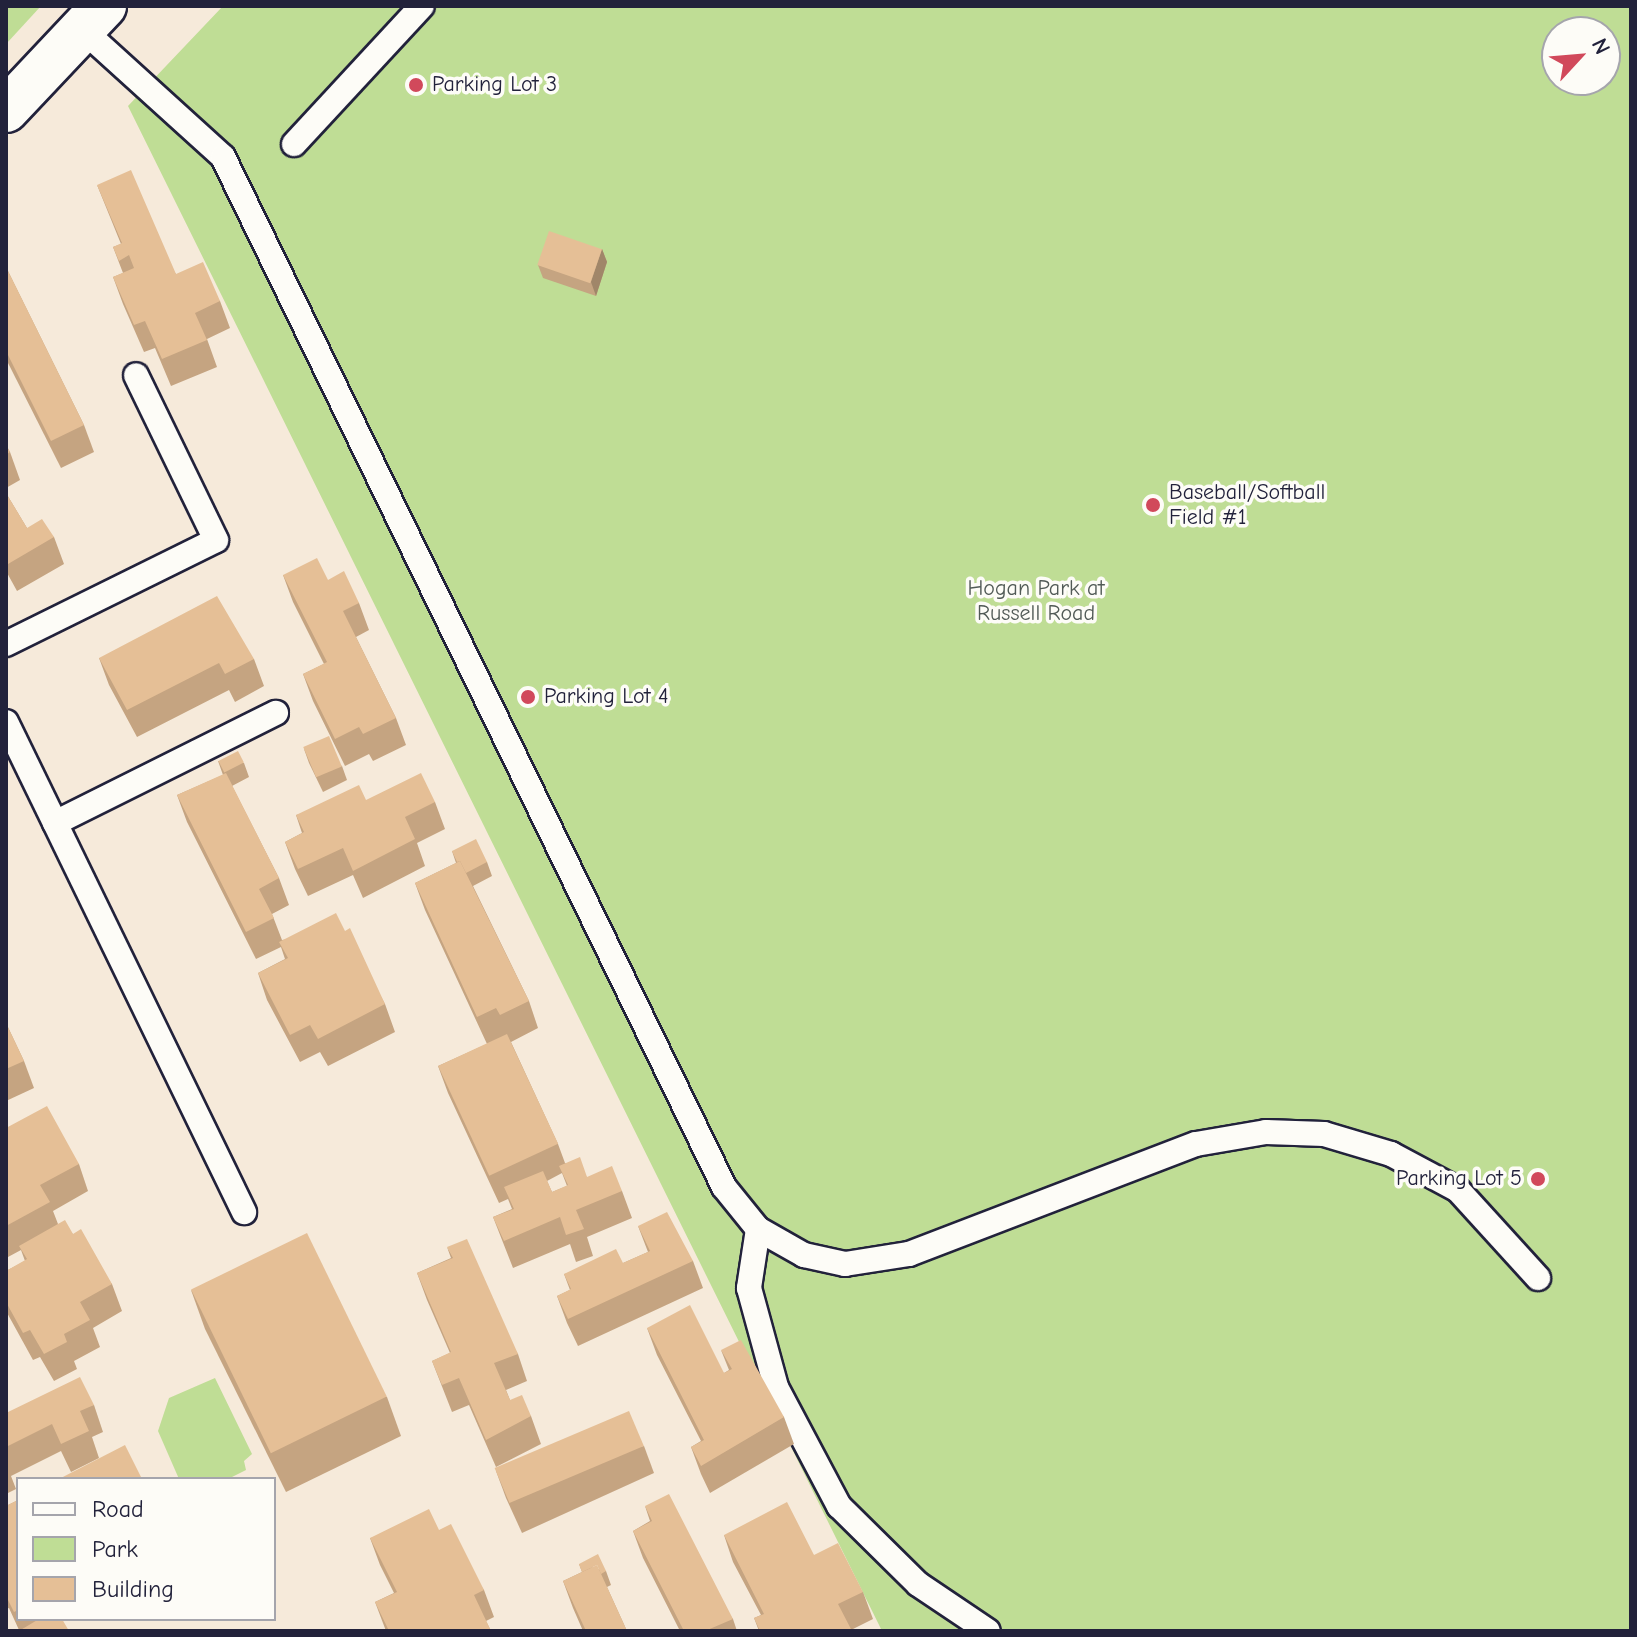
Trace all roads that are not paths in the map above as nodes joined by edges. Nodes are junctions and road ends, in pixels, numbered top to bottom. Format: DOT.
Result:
graph roads {
  1 [pos="422,6"];
  2 [pos="93,17"];
  3 [pos="6,110"];
  4 [pos="294,144"];
  5 [pos="136,375"];
  6 [pos="6,644"];
  7 [pos="276,713"];
  8 [pos="6,722"];
  9 [pos="55,823"];
  10 [pos="244,1212"];
  11 [pos="758,1229"];
  12 [pos="1538,1278"];
  13 [pos="988,1631"];
  1 -- 4 [label="lane"];
  2 -- 3 [label="street"];
  2 -- 11 [label="lane"];
  5 -- 6 [label="lane"];
  7 -- 9 [label="lane"];
  8 -- 9 [label="lane"];
  9 -- 10 [label="lane"];
  11 -- 12 [label="lane"];
  11 -- 13 [label="lane"];
}
